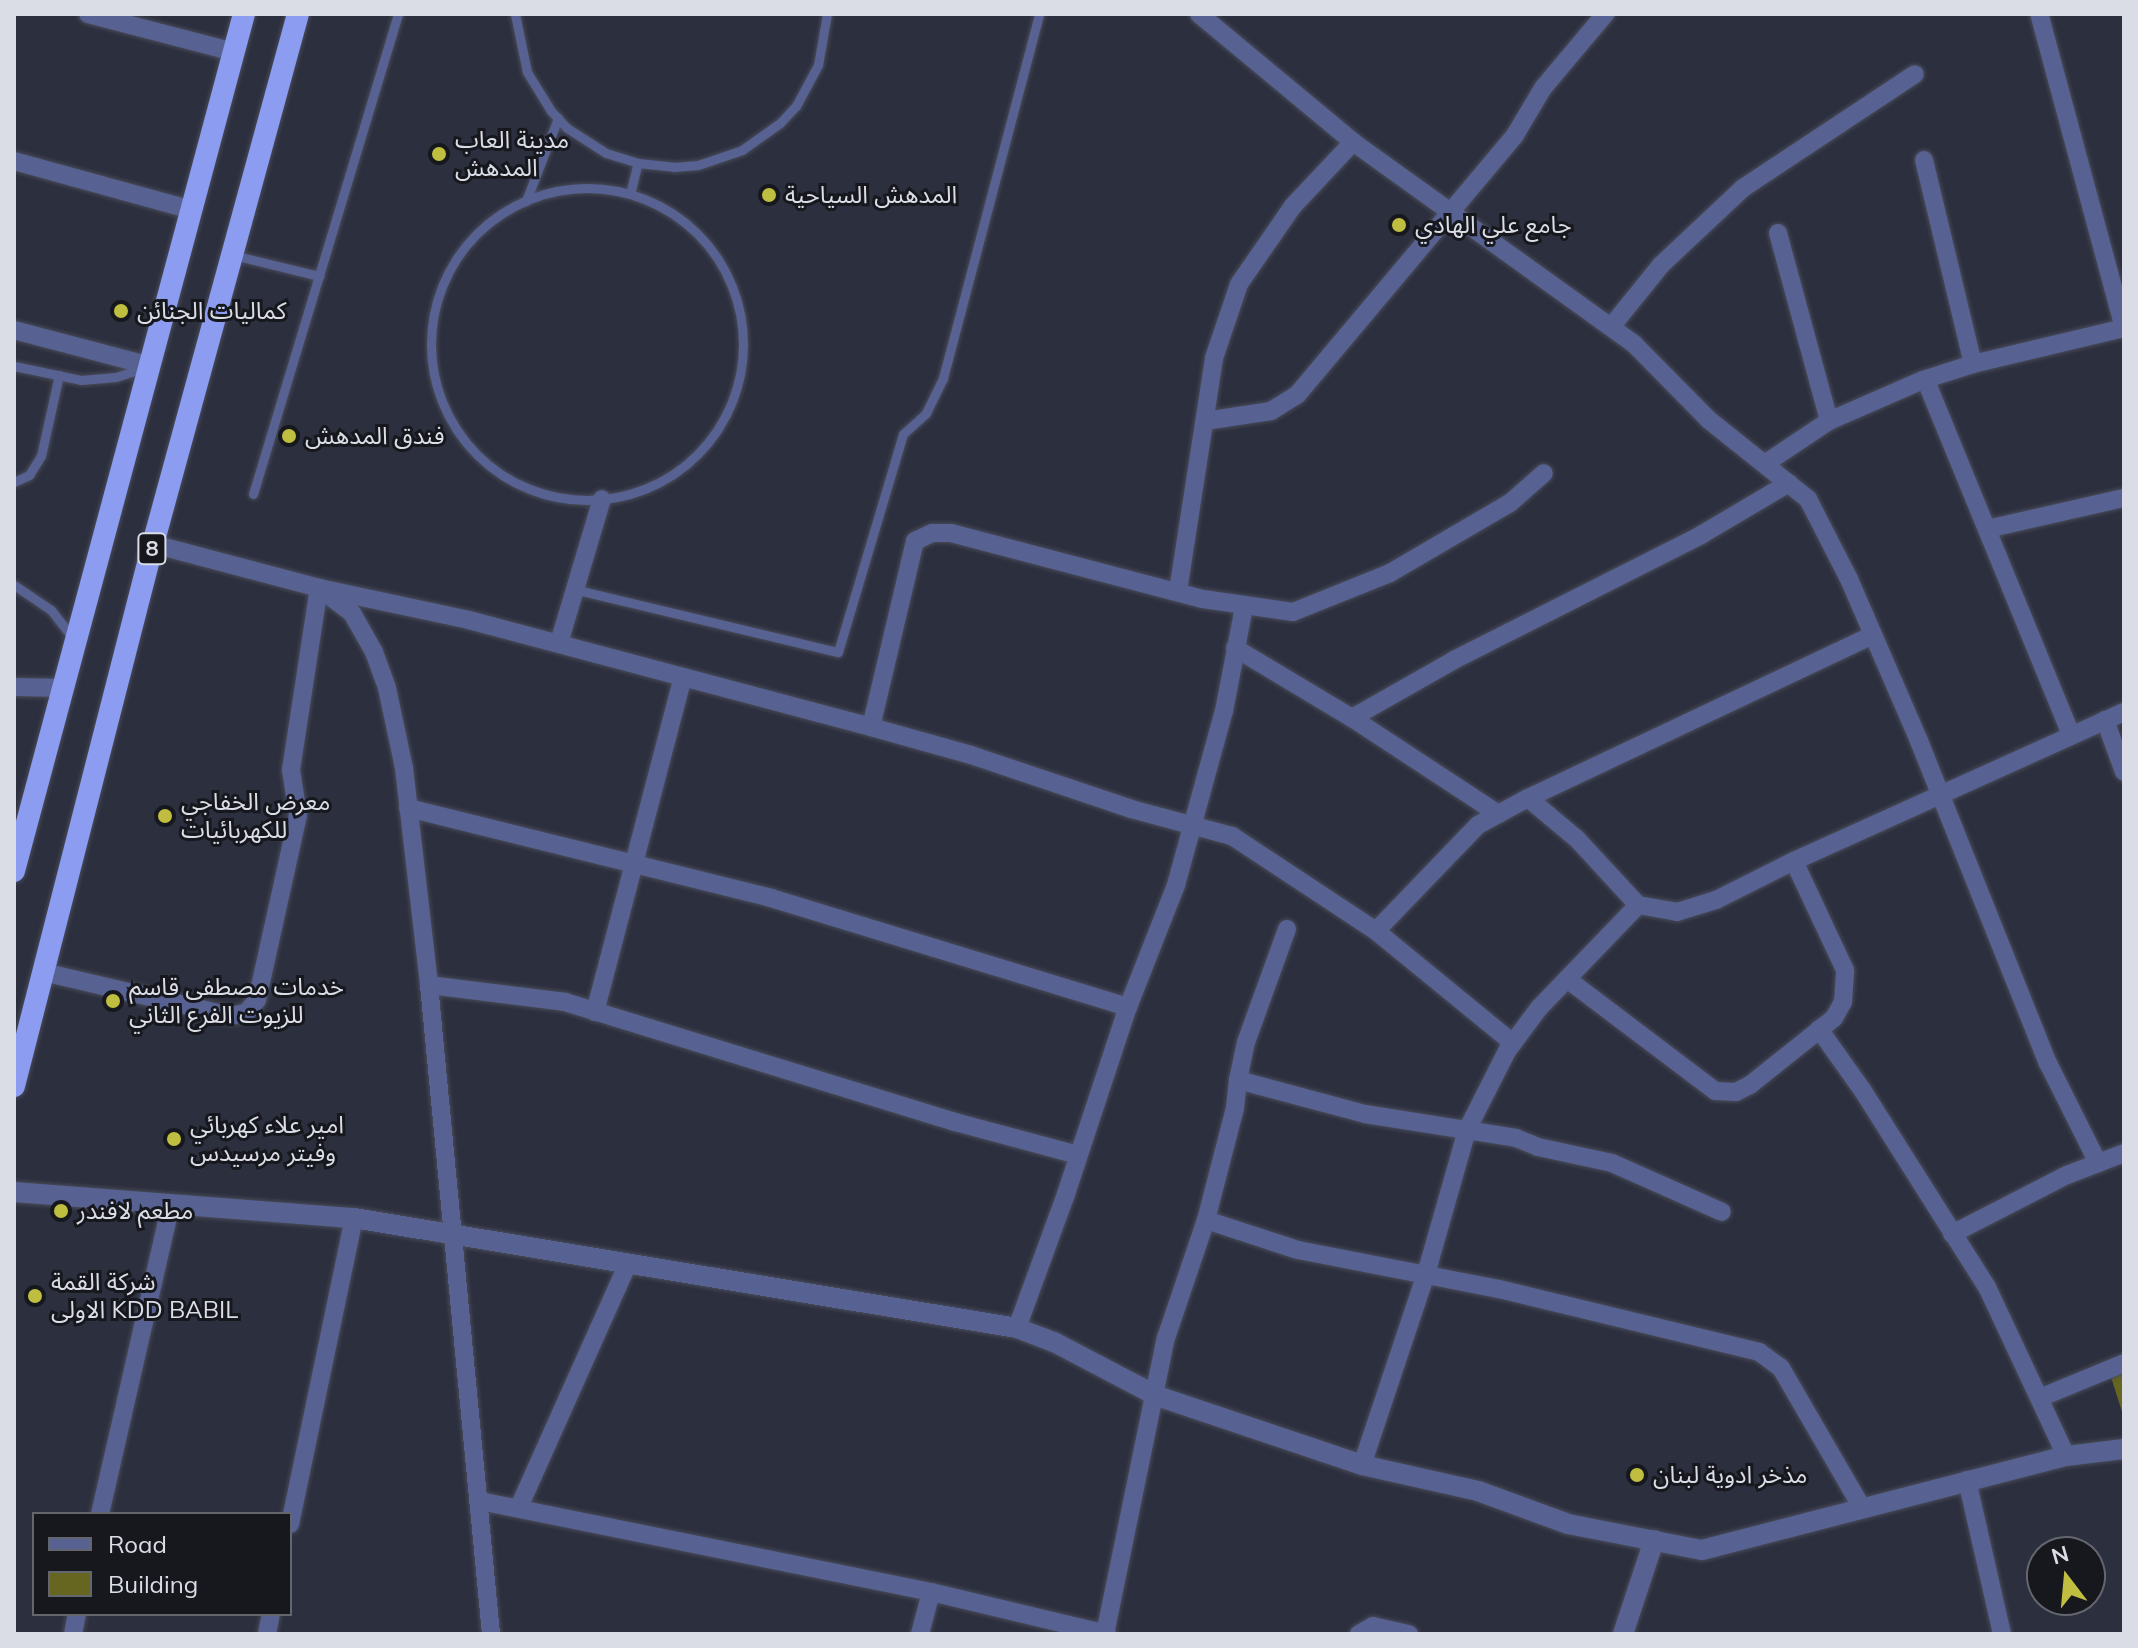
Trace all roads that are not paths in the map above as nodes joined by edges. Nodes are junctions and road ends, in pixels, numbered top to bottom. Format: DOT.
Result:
graph roads {
  1 [pos="88,14"];
  2 [pos="244,14"];
  3 [pos="298,14"];
  4 [pos="398,14"];
  5 [pos="515,14"];
  6 [pos="827,14"];
  7 [pos="1039,14"];
  8 [pos="1605,14"];
  9 [pos="2039,14"];
  10 [pos="1208,17"];
  11 [pos="234,52"];
  12 [pos="1915,74"];
  13 [pos="558,118"];
  14 [pos="1353,142"];
  15 [pos="1924,160"];
  16 [pos="14,161"];
  17 [pos="638,163"];
  18 [pos="630,194"];
  19 [pos="526,201"];
  20 [pos="192,210"];
  21 [pos="1451,214"];
  22 [pos="1778,233"];
  23 [pos="232,254"];
  24 [pos="319,276"];
  25 [pos="1611,327"];
  26 [pos="14,330"];
  27 [pos="1973,364"];
  28 [pos="14,366"];
  29 [pos="150,366"];
  30 [pos="59,375"];
  31 [pos="1926,381"];
  32 [pos="1205,421"];
  33 [pos="1829,421"];
  34 [pos="1766,463"];
  35 [pos="1544,473"];
  36 [pos="14,482"];
  37 [pos="1789,483"];
  38 [pos="253,494"];
  39 [pos="2124,498"];
  40 [pos="602,499"];
  41 [pos="1987,529"];
  42 [pos="153,544"];
  43 [pos="14,585"];
  44 [pos="319,588"];
  45 [pos="577,590"];
  46 [pos="1178,591"];
  47 [pos="1244,607"];
  48 [pos="1873,635"];
  49 [pos="75,641"];
  50 [pos="559,643"];
  51 [pos="1235,648"];
  52 [pos="683,677"];
  53 [pos="14,687"];
  54 [pos="63,688"];
  55 [pos="2124,712"];
  56 [pos="1352,718"];
  57 [pos="2105,720"];
  58 [pos="871,727"];
  59 [pos="2071,735"];
  60 [pos="2124,772"];
  61 [pos="1941,796"];
  62 [pos="1528,798"];
  63 [pos="408,808"];
  64 [pos="1498,814"];
  65 [pos="1194,827"];
  66 [pos="1794,861"];
  67 [pos="632,863"];
  68 [pos="14,871"];
  69 [pos="1638,905"];
  70 [pos="1287,929"];
  71 [pos="1376,931"];
  72 [pos="43,972"];
  73 [pos="1567,979"];
  74 [pos="429,985"];
  75 [pos="1128,1007"];
  76 [pos="595,1012"];
  77 [pos="1819,1029"];
  78 [pos="1513,1043"];
  79 [pos="1238,1080"];
  80 [pos="14,1086"];
  81 [pos="1467,1130"];
  82 [pos="2124,1153"];
  83 [pos="1078,1155"];
  84 [pos="2098,1163"];
  85 [pos="14,1192"];
  86 [pos="171,1204"];
  87 [pos="1722,1212"];
  88 [pos="354,1218"];
  89 [pos="1206,1220"];
  90 [pos="1952,1234"];
  91 [pos="453,1236"];
  92 [pos="627,1266"];
  93 [pos="1426,1274"];
  94 [pos="1017,1328"];
  95 [pos="2124,1363"];
  96 [pos="1157,1396"];
  97 [pos="2042,1397"];
  98 [pos="2124,1449"];
  99 [pos="2066,1456"];
  100 [pos="1362,1465"];
  101 [pos="1967,1480"];
  102 [pos="480,1501"];
  103 [pos="519,1507"];
  104 [pos="1862,1508"];
  105 [pos="100,1512"];
  106 [pos="292,1514"];
  107 [pos="1654,1540"];
  108 [pos="931,1592"];
  109 [pos="491,1634"];
  110 [pos="920,1634"];
  111 [pos="1106,1634"];
  112 [pos="1359,1634"];
  113 [pos="1409,1634"];
  114 [pos="1623,1634"];
  115 [pos="2002,1634"];
  1 -- 11 [label="street"];
  2 -- 11 [label="highway, 8"];
  3 -- 23 [label="highway, 8"];
  4 -- 24 [label="lane"];
  5 -- 13 [label="lane"];
  6 -- 17 [label="lane"];
  7 -- 45 [label="lane"];
  8 -- 21 [label="street"];
  9 -- 27 [label="street"];
  10 -- 14 [label="street"];
  11 -- 20 [label="highway, 8"];
  12 -- 25 [label="street"];
  13 -- 17 [label="lane"];
  13 -- 19 [label="lane"];
  14 -- 21 [label="street"];
  14 -- 32 [label="street"];
  15 -- 27 [label="street"];
  16 -- 20 [label="street"];
  17 -- 18 [label="lane"];
  18 -- 19 [label="lane"];
  18 -- 40 [label="lane"];
  19 -- 40 [label="lane"];
  20 -- 29 [label="highway, 8"];
  21 -- 25 [label="street"];
  21 -- 32 [label="street"];
  22 -- 33 [label="street"];
  23 -- 24 [label="lane"];
  23 -- 42 [label="highway, 8"];
  24 -- 38 [label="lane"];
  25 -- 34 [label="street"];
  26 -- 29 [label="street"];
  27 -- 31 [label="street"];
  28 -- 30 [label="lane"];
  29 -- 30 [label="lane"];
  29 -- 49 [label="highway, 8"];
  30 -- 36 [label="lane"];
  31 -- 33 [label="street"];
  31 -- 41 [label="street"];
  32 -- 46 [label="street"];
  33 -- 34 [label="street"];
  34 -- 37 [label="street"];
  35 -- 47 [label="street"];
  37 -- 48 [label="street"];
  37 -- 56 [label="street"];
  39 -- 41 [label="street"];
  40 -- 45 [label="street"];
  41 -- 59 [label="street"];
  42 -- 44 [label="street"];
  42 -- 72 [label="highway, 8"];
  43 -- 49 [label="lane"];
  44 -- 50 [label="street"];
  44 -- 63 [label="street"];
  44 -- 72 [label="street"];
  45 -- 50 [label="street"];
  46 -- 47 [label="street"];
  46 -- 58 [label="street"];
  47 -- 51 [label="street"];
  48 -- 61 [label="street"];
  48 -- 62 [label="street"];
  49 -- 54 [label="highway, 8"];
  50 -- 52 [label="street"];
  51 -- 56 [label="street"];
  51 -- 65 [label="street"];
  52 -- 58 [label="street"];
  52 -- 67 [label="street"];
  53 -- 54 [label="street"];
  54 -- 68 [label="highway, 8"];
  55 -- 57 [label="street"];
  56 -- 64 [label="street"];
  57 -- 59 [label="street"];
  57 -- 60 [label="street"];
  58 -- 65 [label="street"];
  59 -- 61 [label="street"];
  61 -- 66 [label="street"];
  61 -- 84 [label="street"];
  62 -- 64 [label="street"];
  62 -- 69 [label="street"];
  63 -- 67 [label="street"];
  63 -- 74 [label="street"];
  64 -- 71 [label="street"];
  65 -- 71 [label="street"];
  65 -- 75 [label="street"];
  66 -- 69 [label="street"];
  66 -- 77 [label="street"];
  67 -- 75 [label="street"];
  67 -- 76 [label="street"];
  69 -- 73 [label="street"];
  70 -- 79 [label="street"];
  71 -- 78 [label="street"];
  72 -- 80 [label="highway, 8"];
  73 -- 77 [label="street"];
  73 -- 78 [label="street"];
  74 -- 76 [label="street"];
  74 -- 91 [label="street"];
  75 -- 83 [label="street"];
  76 -- 83 [label="street"];
  77 -- 90 [label="street"];
  78 -- 81 [label="street"];
  79 -- 81 [label="street"];
  79 -- 89 [label="street"];
  81 -- 87 [label="street"];
  81 -- 93 [label="street"];
  82 -- 84 [label="street"];
  83 -- 94 [label="street"];
  84 -- 90 [label="street"];
  85 -- 86 [label="street"];
  86 -- 88 [label="street"];
  86 -- 105 [label="street"];
  88 -- 91 [label="street"];
  88 -- 106 [label="street"];
  89 -- 93 [label="street"];
  89 -- 96 [label="street"];
  90 -- 97 [label="street"];
  91 -- 92 [label="street"];
  91 -- 102 [label="street"];
  92 -- 94 [label="street"];
  92 -- 103 [label="street"];
  93 -- 100 [label="street"];
  93 -- 104 [label="street"];
  94 -- 96 [label="street"];
  95 -- 97 [label="street"];
  96 -- 100 [label="street"];
  96 -- 111 [label="street"];
  97 -- 99 [label="street"];
  98 -- 99 [label="street"];
  99 -- 101 [label="street"];
  100 -- 107 [label="street"];
  101 -- 104 [label="street"];
  101 -- 115 [label="street"];
  102 -- 103 [label="street"];
  102 -- 109 [label="street"];
  103 -- 108 [label="street"];
  104 -- 107 [label="street"];
  107 -- 114 [label="street"];
  108 -- 110 [label="street"];
  108 -- 111 [label="street"];
  112 -- 113 [label="street"];
}
